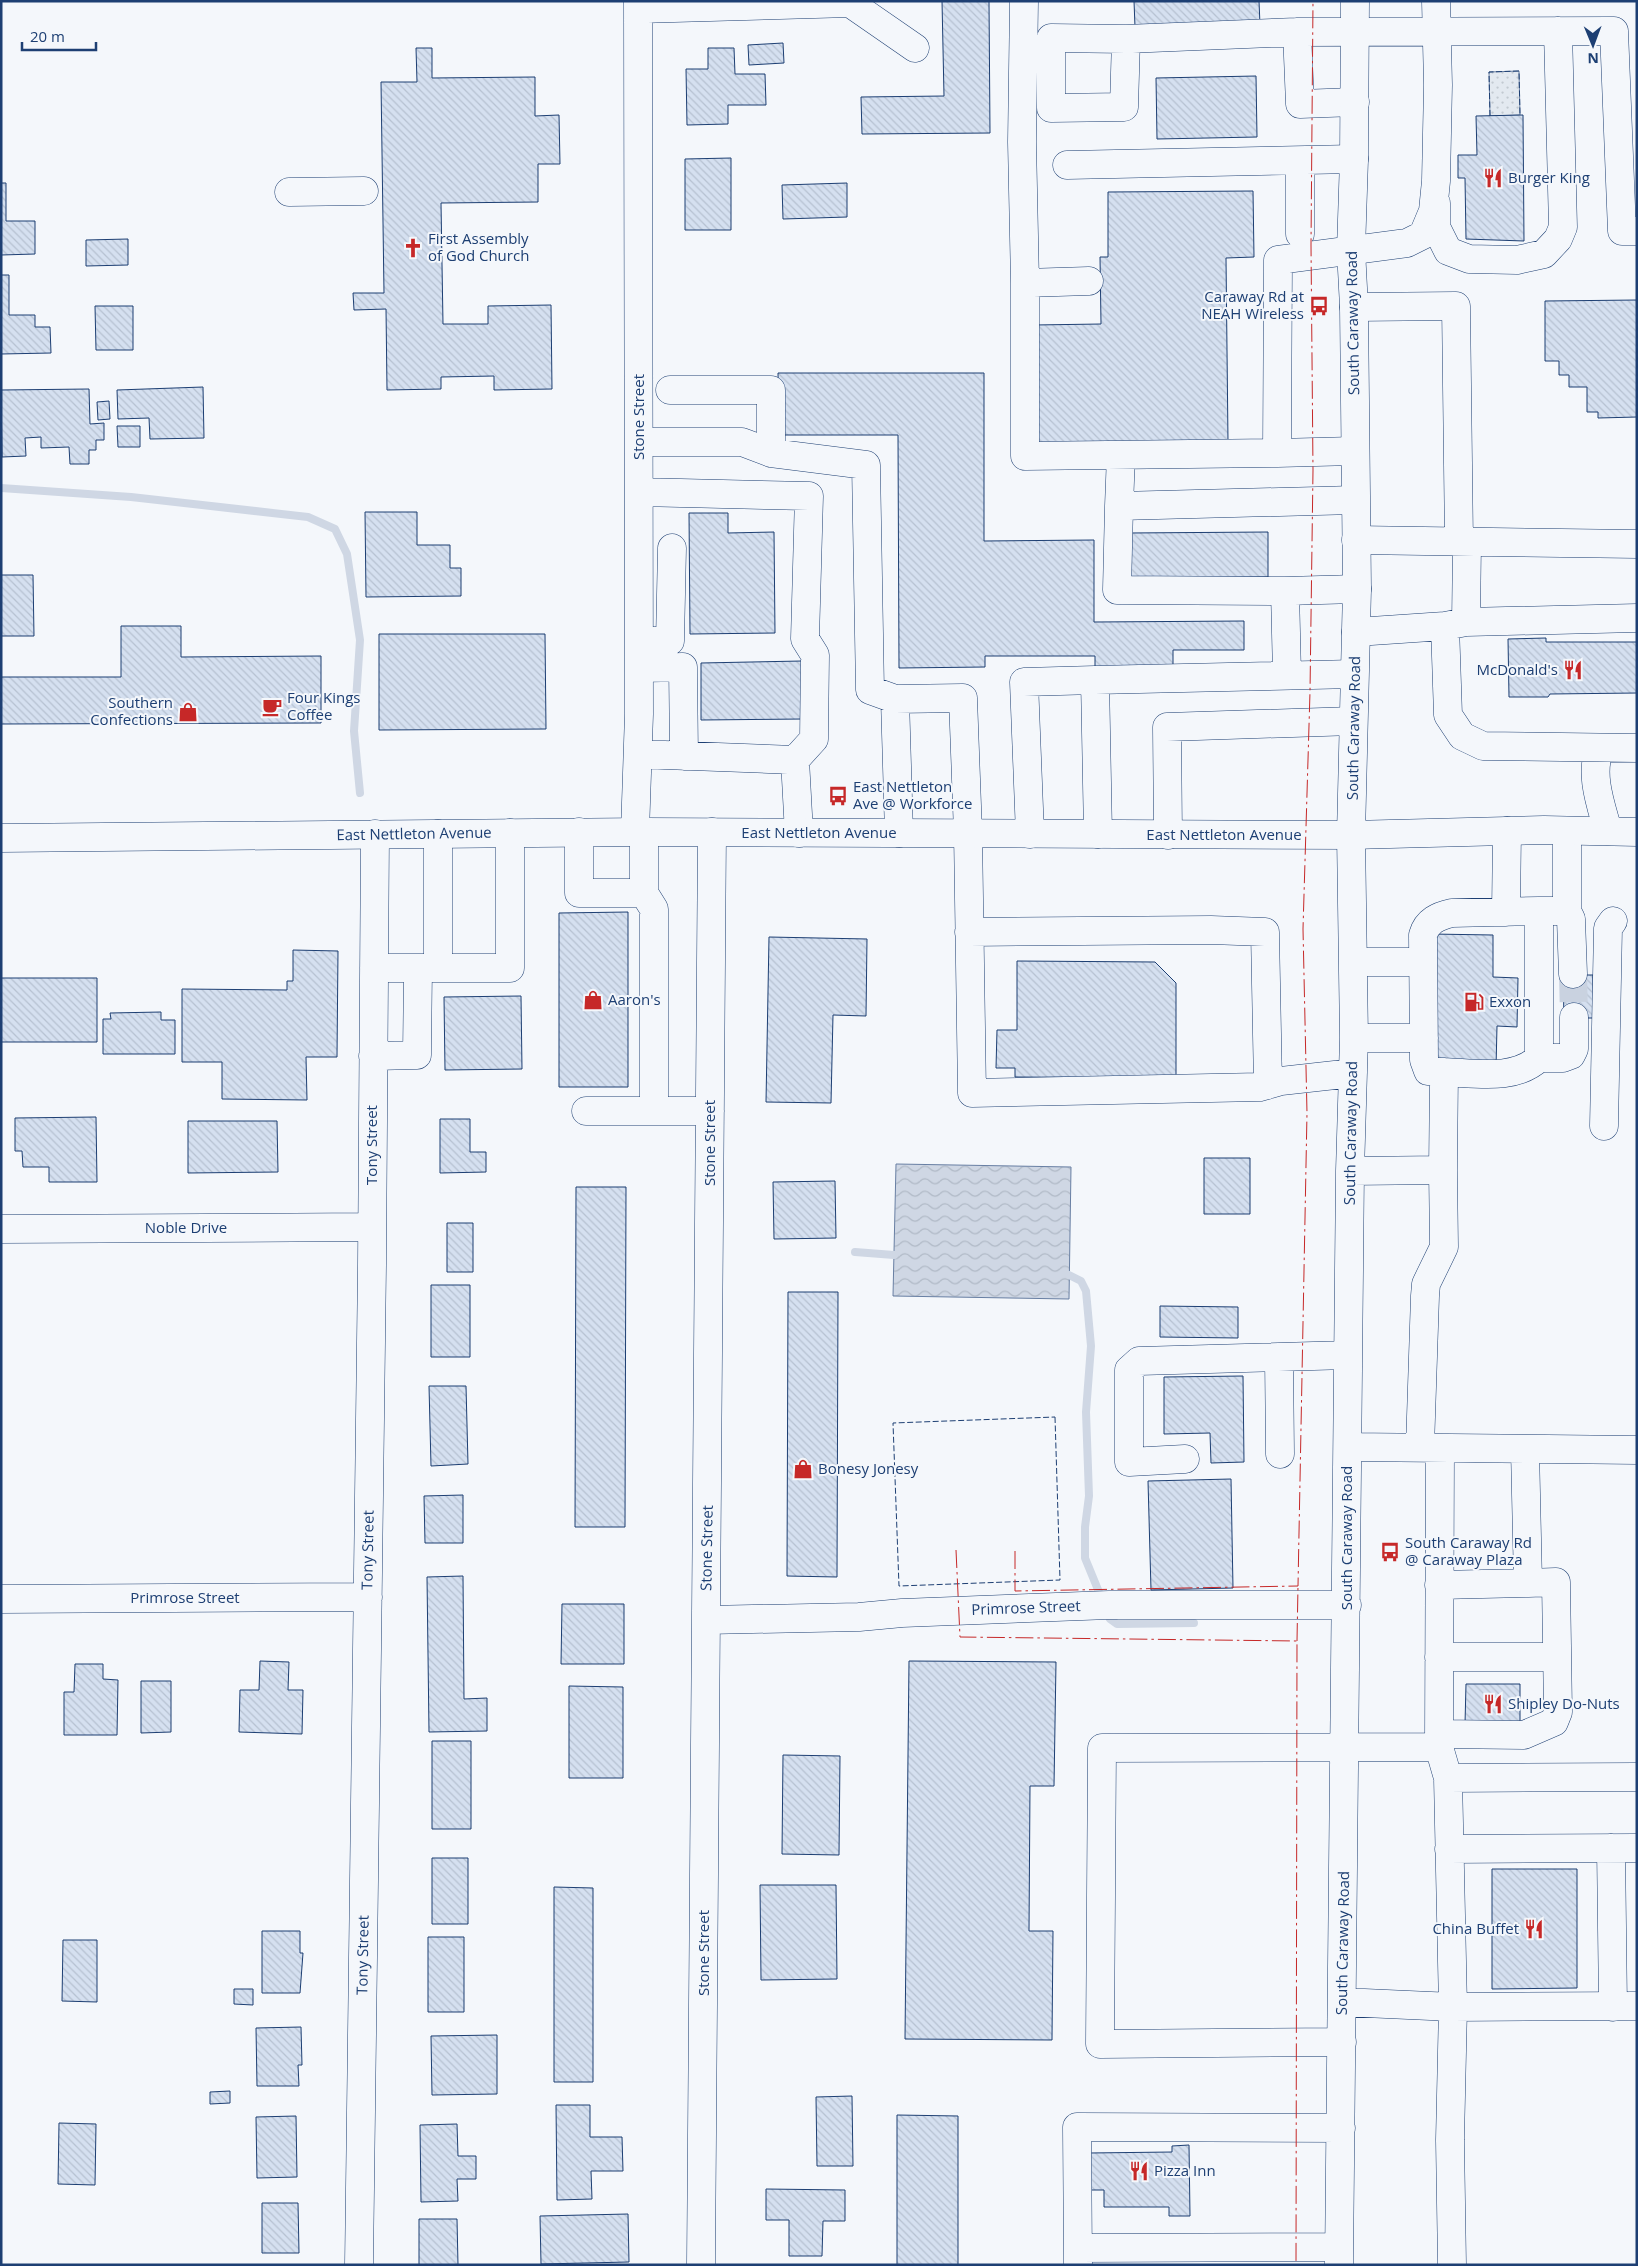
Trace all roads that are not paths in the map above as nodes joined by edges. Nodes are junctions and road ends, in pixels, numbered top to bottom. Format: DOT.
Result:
graph roads {
  1 [pos="1024,1"];
  2 [pos="1355,1"];
  3 [pos="1436,1"];
  4 [pos="638,5"];
  5 [pos="1558,31"];
  6 [pos="1626,31"];
  7 [pos="1297,32"];
  8 [pos="1355,32"];
  9 [pos="1437,32"];
  10 [pos="1126,38"];
  11 [pos="915,48"];
  12 [pos="1023,76"];
  13 [pos="1051,77"];
  14 [pos="1355,102"];
  15 [pos="1628,156"];
  16 [pos="1354,159"];
  17 [pos="1300,160"];
  18 [pos="1067,165"];
  19 [pos="1436,181"];
  20 [pos="364,191"];
  21 [pos="289,192"];
  22 [pos="1637,231"];
  23 [pos="1300,234"];
  24 [pos="1351,250"];
  25 [pos="1089,281"];
  26 [pos="1025,283"];
  27 [pos="1354,307"];
  28 [pos="670,390"];
  29 [pos="639,442"];
  30 [pos="1354,451"];
  31 [pos="771,453"];
  32 [pos="1277,453"];
  33 [pos="1121,455"];
  34 [pos="639,492"];
  35 [pos="1354,500"];
  36 [pos="1120,506"];
  37 [pos="1356,540"];
  38 [pos="1463,542"];
  39 [pos="1637,544"];
  40 [pos="672,548"];
  41 [pos="1357,589"];
  42 [pos="1285,591"];
  43 [pos="1637,618"];
  44 [pos="1455,624"];
  45 [pos="1356,632"];
  46 [pos="670,641"];
  47 [pos="639,655"];
  48 [pos="672,668"];
  49 [pos="1354,674"];
  50 [pos="1287,675"];
  51 [pos="1095,680"];
  52 [pos="895,699"];
  53 [pos="1353,721"];
  54 [pos="1600,748"];
  55 [pos="1637,748"];
  56 [pos="638,754"];
  57 [pos="684,756"];
  58 [pos="795,760"];
  59 [pos="1567,831"];
  60 [pos="1608,831"];
  61 [pos="578,832"];
  62 [pos="640,832"];
  63 [pos="712,832"];
  64 [pos="1507,832"];
  65 [pos="1637,832"];
  66 [pos="510,833"];
  67 [pos="799,833"];
  68 [pos="899,833"];
  69 [pos="375,834"];
  70 [pos="438,834"];
  71 [pos="968,834"];
  72 [pos="1030,834"];
  73 [pos="1098,834"];
  74 [pos="1168,834"];
  75 [pos="1351,835"];
  76 [pos="1,838"];
  77 [pos="644,893"];
  78 [pos="1539,911"];
  79 [pos="1567,911"];
  80 [pos="1506,912"];
  81 [pos="1613,921"];
  82 [pos="970,932"];
  83 [pos="1353,962"];
  84 [pos="1423,962"];
  85 [pos="374,968"];
  86 [pos="428,968"];
  87 [pos="1573,974"];
  88 [pos="1574,1017"];
  89 [pos="1354,1038"];
  90 [pos="1424,1038"];
  91 [pos="373,1056"];
  92 [pos="1539,1058"];
  93 [pos="1444,1072"];
  94 [pos="1353,1073"];
  95 [pos="1268,1085"];
  96 [pos="586,1111"];
  97 [pos="654,1111"];
  98 [pos="710,1111"];
  99 [pos="1604,1126"];
  100 [pos="1442,1170"];
  101 [pos="1350,1171"];
  102 [pos="372,1227"];
  103 [pos="1,1229"];
  104 [pos="1348,1355"];
  105 [pos="1279,1357"];
  106 [pos="1348,1447"];
  107 [pos="1430,1448"];
  108 [pos="1526,1449"];
  109 [pos="1637,1450"];
  110 [pos="1280,1454"];
  111 [pos="1185,1459"];
  112 [pos="1528,1583"];
  113 [pos="1439,1585"];
  114 [pos="368,1598"];
  115 [pos="1,1599"];
  116 [pos="1347,1606"];
  117 [pos="706,1620"];
  118 [pos="1439,1657"];
  119 [pos="1557,1657"];
  120 [pos="1439,1741"];
  121 [pos="1346,1747"];
  122 [pos="1637,1777"];
  123 [pos="1448,1778"];
  124 [pos="1624,1848"];
  125 [pos="1449,1849"];
  126 [pos="1342,2002"];
  127 [pos="1453,2007"];
  128 [pos="1625,2007"];
  129 [pos="1342,2042"];
  130 [pos="1341,2128"];
  131 [pos="1078,2256"];
  132 [pos="1339,2256"];
  133 [pos="359,2265"];
  134 [pos="701,2265"];
  135 [pos="1452,2265"];
  1 -- 12 [label="street"];
  2 -- 8 [label="street, South Caraway Road"];
  3 -- 9 [label="street"];
  4 -- 11 [label="street"];
  4 -- 29 [label="street, Stone Street"];
  5 -- 6 [label="street"];
  5 -- 9 [label="street"];
  5 -- 19 [label="street"];
  6 -- 15 [label="street"];
  7 -- 8 [label="street"];
  7 -- 10 [label="street"];
  7 -- 14 [label="street"];
  8 -- 9 [label="street"];
  8 -- 14 [label="street, South Caraway Road"];
  9 -- 19 [label="street"];
  10 -- 13 [label="street"];
  10 -- 13 [label="street"];
  12 -- 13 [label="street"];
  12 -- 26 [label="street"];
  14 -- 16 [label="street, South Caraway Road"];
  15 -- 22 [label="street"];
  16 -- 17 [label="street"];
  16 -- 24 [label="street, South Caraway Road"];
  17 -- 18 [label="street"];
  17 -- 23 [label="street"];
  19 -- 24 [label="street"];
  20 -- 21 [label="street"];
  24 -- 27 [label="street, South Caraway Road"];
  24 -- 32 [label="street"];
  25 -- 26 [label="street"];
  26 -- 33 [label="street"];
  27 -- 30 [label="street, South Caraway Road"];
  27 -- 38 [label="street"];
  28 -- 31 [label="street"];
  29 -- 31 [label="street"];
  29 -- 34 [label="street, Stone Street"];
  30 -- 32 [label="street"];
  30 -- 35 [label="street, South Caraway Road"];
  31 -- 52 [label="street"];
  32 -- 33 [label="street"];
  33 -- 36 [label="street"];
  34 -- 47 [label="street, Stone Street"];
  34 -- 58 [label="street"];
  35 -- 36 [label="street"];
  35 -- 37 [label="street, South Caraway Road"];
  36 -- 42 [label="street"];
  37 -- 38 [label="street"];
  37 -- 41 [label="street, South Caraway Road"];
  38 -- 39 [label="street"];
  38 -- 44 [label="street"];
  40 -- 46 [label="street"];
  41 -- 42 [label="street"];
  41 -- 45 [label="street, South Caraway Road"];
  42 -- 50 [label="street"];
  43 -- 44 [label="street"];
  44 -- 45 [label="street"];
  44 -- 54 [label="street"];
  45 -- 49 [label="street, South Caraway Road"];
  46 -- 47 [label="street"];
  46 -- 48 [label="street"];
  47 -- 48 [label="street"];
  47 -- 56 [label="street, Stone Street"];
  48 -- 57 [label="street"];
  49 -- 50 [label="street"];
  49 -- 53 [label="street, South Caraway Road"];
  50 -- 51 [label="street"];
  51 -- 72 [label="street"];
  51 -- 73 [label="street"];
  52 -- 68 [label="street"];
  52 -- 71 [label="street"];
  53 -- 74 [label="street"];
  53 -- 75 [label="street, South Caraway Road"];
  54 -- 55 [label="street"];
  54 -- 60 [label="street"];
  56 -- 57 [label="street"];
  56 -- 62 [label="street, Stone Street"];
  57 -- 58 [label="street"];
  58 -- 67 [label="street"];
  59 -- 60 [label="street, East Nettleton Avenue"];
  59 -- 64 [label="street, East Nettleton Avenue"];
  59 -- 79 [label="street"];
  60 -- 65 [label="street, East Nettleton Avenue"];
  61 -- 62 [label="street, East Nettleton Avenue"];
  61 -- 66 [label="street, East Nettleton Avenue"];
  61 -- 77 [label="street"];
  62 -- 63 [label="street, East Nettleton Avenue"];
  62 -- 77 [label="street, Stone Street"];
  63 -- 67 [label="street, East Nettleton Avenue"];
  63 -- 98 [label="street, Stone Street"];
  64 -- 75 [label="street, East Nettleton Avenue"];
  64 -- 80 [label="street"];
  66 -- 70 [label="street, East Nettleton Avenue"];
  66 -- 86 [label="street"];
  67 -- 68 [label="street, East Nettleton Avenue"];
  68 -- 71 [label="street, East Nettleton Avenue"];
  69 -- 70 [label="street, East Nettleton Avenue"];
  69 -- 76 [label="street, East Nettleton Avenue"];
  69 -- 85 [label="street, Tony Street"];
  70 -- 86 [label="street"];
  71 -- 72 [label="street, East Nettleton Avenue"];
  71 -- 82 [label="street"];
  72 -- 73 [label="street, East Nettleton Avenue"];
  73 -- 74 [label="street, East Nettleton Avenue"];
  74 -- 75 [label="street, East Nettleton Avenue"];
  75 -- 83 [label="street, South Caraway Road"];
  77 -- 97 [label="street"];
  78 -- 79 [label="street"];
  78 -- 80 [label="street"];
  78 -- 92 [label="street"];
  79 -- 87 [label="street"];
  80 -- 84 [label="street"];
  81 -- 99 [label="street"];
  82 -- 95 [label="street"];
  82 -- 95 [label="street"];
  83 -- 84 [label="street"];
  83 -- 89 [label="street, South Caraway Road"];
  84 -- 90 [label="street"];
  85 -- 86 [label="street"];
  85 -- 91 [label="street, Tony Street"];
  86 -- 91 [label="street"];
  88 -- 92 [label="street"];
  89 -- 90 [label="street"];
  89 -- 94 [label="street, South Caraway Road"];
  90 -- 93 [label="street"];
  91 -- 102 [label="street, Tony Street"];
  92 -- 93 [label="street"];
  93 -- 100 [label="street"];
  94 -- 95 [label="street"];
  94 -- 101 [label="street, South Caraway Road"];
  96 -- 97 [label="street"];
  97 -- 98 [label="street"];
  98 -- 117 [label="street, Stone Street"];
  100 -- 101 [label="street"];
  100 -- 107 [label="street"];
  101 -- 104 [label="street, South Caraway Road"];
  102 -- 103 [label="street, Noble Drive"];
  102 -- 114 [label="street, Tony Street"];
  104 -- 105 [label="street"];
  104 -- 106 [label="street, South Caraway Road"];
  105 -- 110 [label="street"];
  105 -- 111 [label="street"];
  106 -- 107 [label="street"];
  106 -- 116 [label="street, South Caraway Road"];
  107 -- 108 [label="street"];
  107 -- 113 [label="street"];
  108 -- 109 [label="street"];
  108 -- 112 [label="street"];
  112 -- 113 [label="street"];
  112 -- 119 [label="street"];
  113 -- 118 [label="street"];
  114 -- 115 [label="street, Primrose Street"];
  114 -- 133 [label="street, Tony Street"];
  116 -- 117 [label="street, Primrose Street"];
  116 -- 121 [label="street, South Caraway Road"];
  117 -- 134 [label="street, Stone Street"];
  118 -- 119 [label="street"];
  118 -- 120 [label="street"];
  119 -- 120 [label="street"];
  120 -- 121 [label="street"];
  120 -- 123 [label="street"];
  121 -- 126 [label="street, South Caraway Road"];
  121 -- 129 [label="street"];
  122 -- 123 [label="street"];
  123 -- 125 [label="street"];
  124 -- 125 [label="street"];
  124 -- 128 [label="street"];
  125 -- 127 [label="street"];
  126 -- 127 [label="street"];
  126 -- 129 [label="street, South Caraway Road"];
  127 -- 128 [label="street"];
  127 -- 135 [label="street"];
  129 -- 130 [label="street, South Caraway Road"];
  130 -- 131 [label="street"];
  130 -- 132 [label="street, South Caraway Road"];
  131 -- 132 [label="street"];
}
